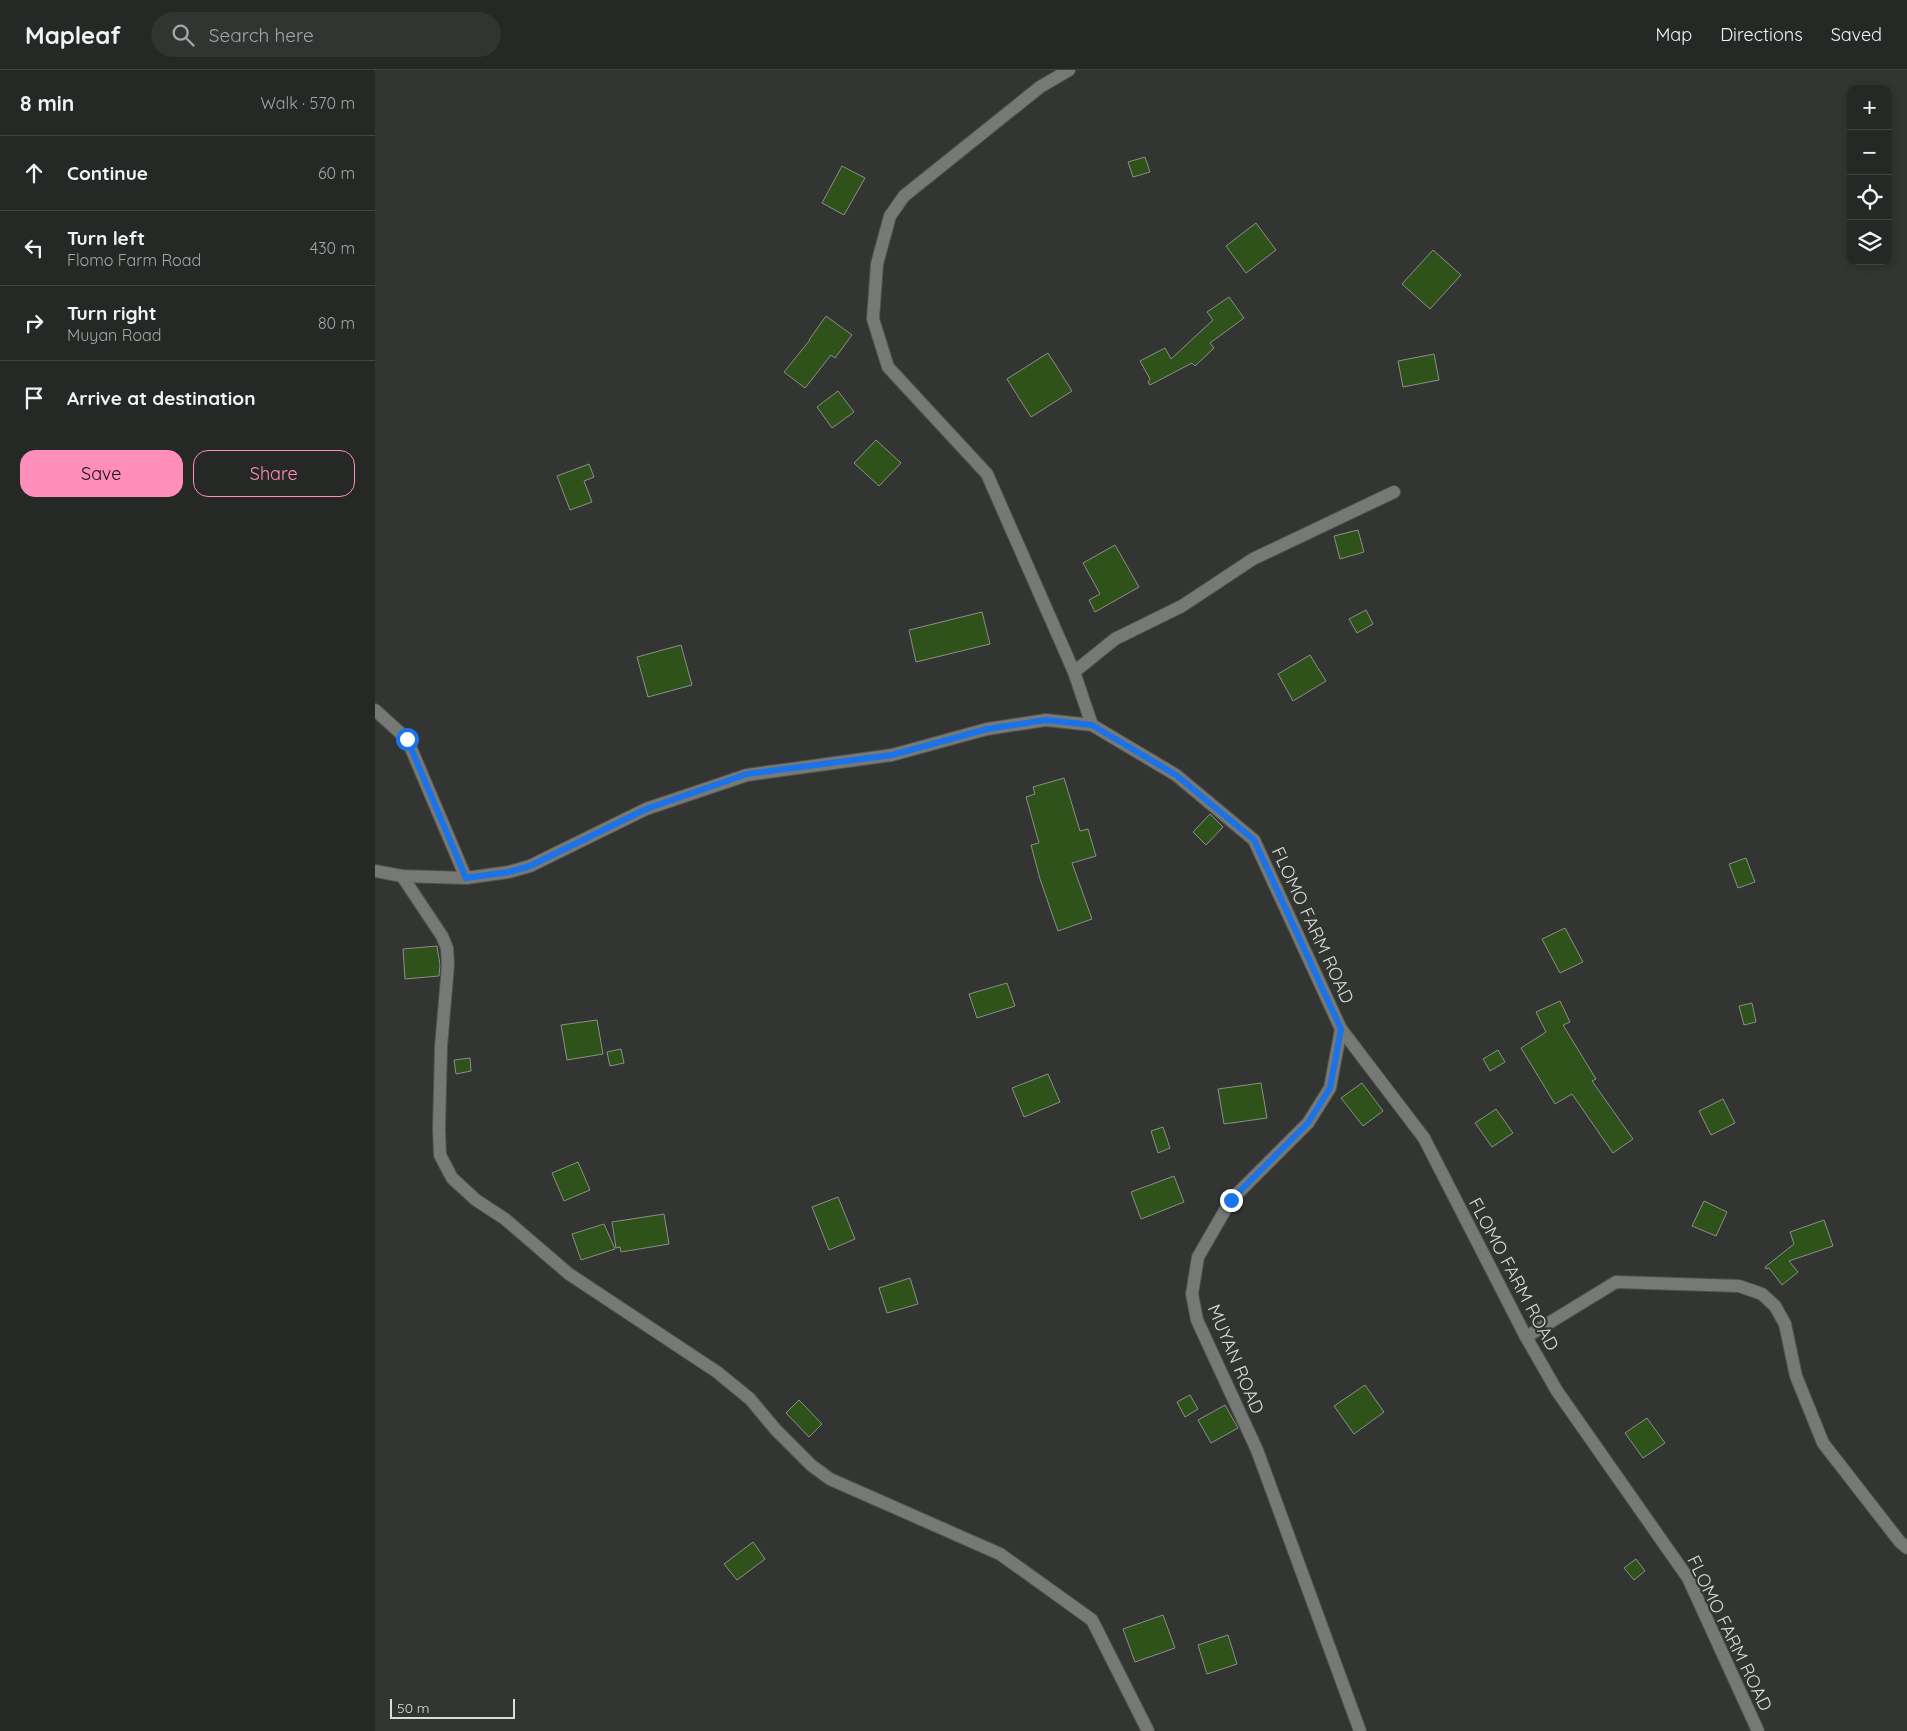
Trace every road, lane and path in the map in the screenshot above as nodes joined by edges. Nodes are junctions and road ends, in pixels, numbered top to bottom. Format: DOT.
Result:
graph roads {
  1 [pos="1069,70"];
  2 [pos="1394,492"];
  3 [pos="1074,672"];
  4 [pos="375,710"];
  5 [pos="1092,725"];
  6 [pos="375,871"];
  7 [pos="402,876"];
  8 [pos="466,878"];
  9 [pos="1341,1029"];
  10 [pos="1526,1337"];
  11 [pos="1907,1548"];
  12 [pos="1148,1731"];
  13 [pos="1360,1731"];
  14 [pos="1758,1731"];
  1 -- 3 [label="street"];
  2 -- 3 [label="street"];
  3 -- 5 [label="street"];
  4 -- 8 [label="street"];
  5 -- 8 [label="street, FLOMO FARM ROAD"];
  5 -- 9 [label="street, FLOMO FARM ROAD"];
  6 -- 7 [label="street, FLOMO FARM ROAD"];
  7 -- 8 [label="street, FLOMO FARM ROAD"];
  7 -- 12 [label="street"];
  9 -- 10 [label="street, FLOMO FARM ROAD"];
  9 -- 13 [label="street, MUYAN ROAD"];
  10 -- 11 [label="street"];
  10 -- 14 [label="street, FLOMO FARM ROAD"];
}
